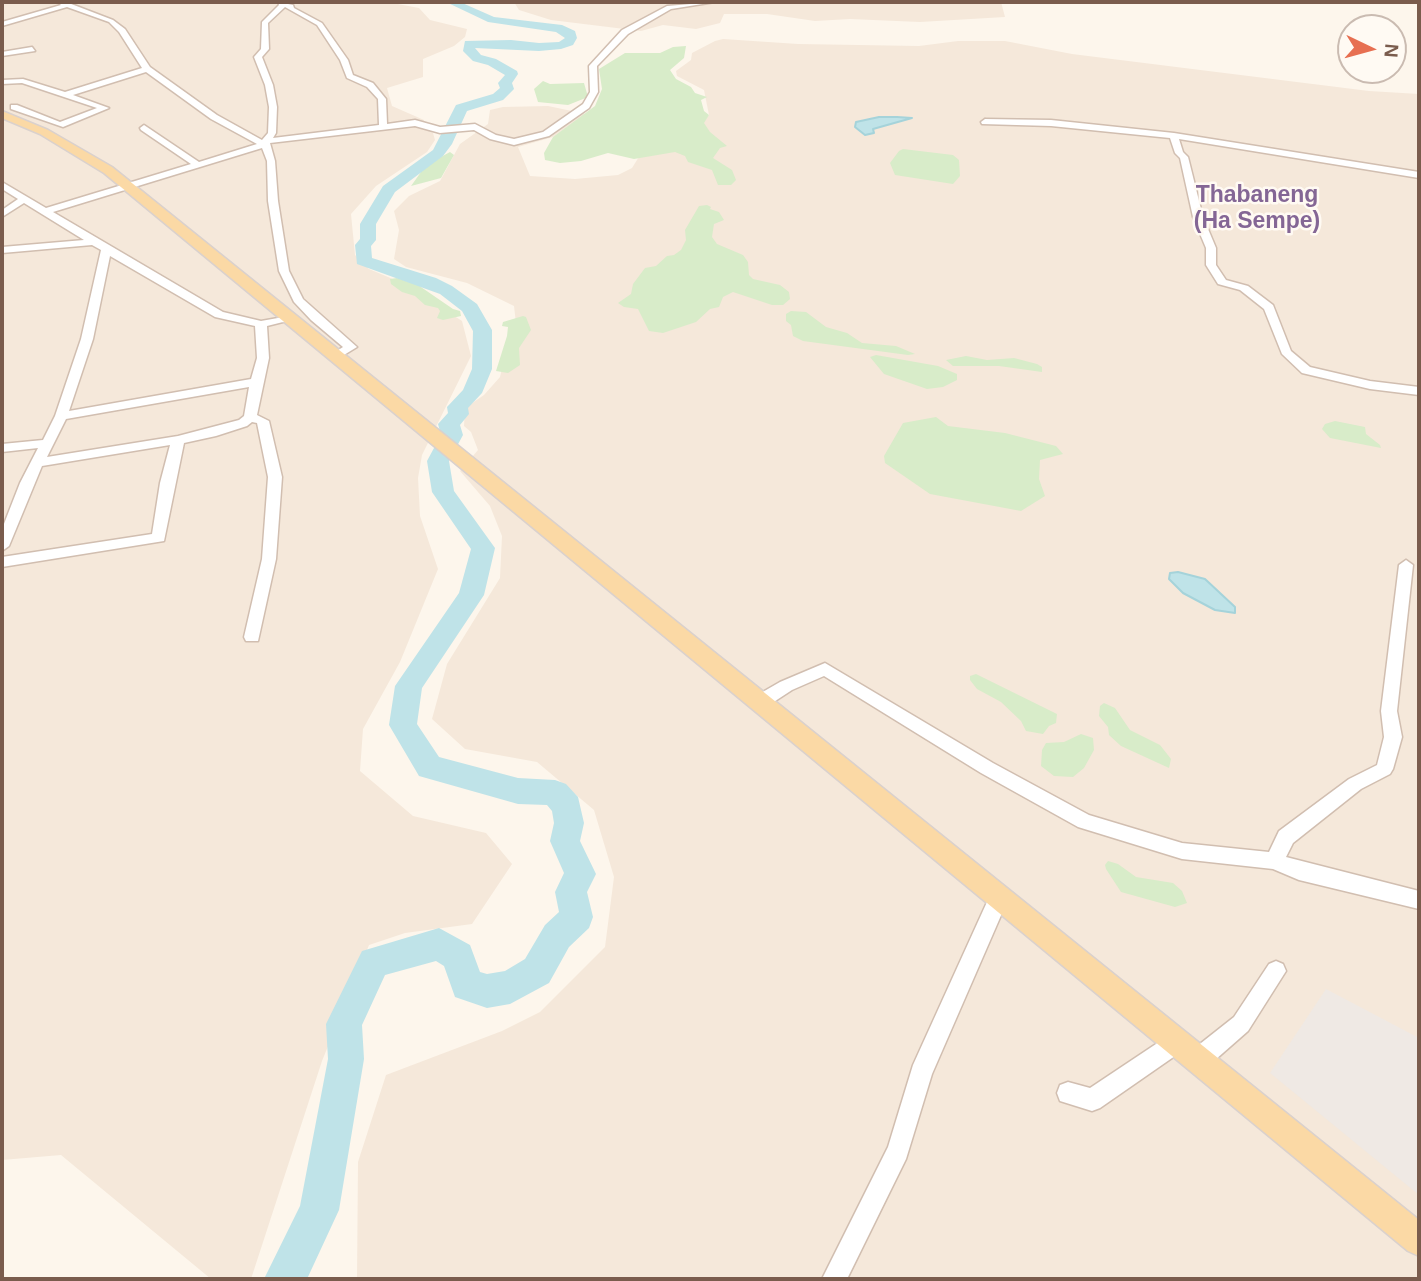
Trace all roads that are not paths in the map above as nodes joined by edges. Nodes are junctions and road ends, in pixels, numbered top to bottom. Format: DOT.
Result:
graph roads {
  1 [pos="712,2"];
  2 [pos="64,3"];
  3 [pos="282,3"];
  4 [pos="2,18"];
  5 [pos="11,21"];
  6 [pos="2,24"];
  7 [pos="32,49"];
  8 [pos="2,54"];
  9 [pos="147,69"];
  10 [pos="2,82"];
  11 [pos="68,94"];
  12 [pos="8,110"];
  13 [pos="985,122"];
  14 [pos="383,126"];
  15 [pos="144,128"];
  16 [pos="1174,136"];
  17 [pos="265,143"];
  18 [pos="196,164"];
  19 [pos="1419,175"];
  20 [pos="2,184"];
  21 [pos="127,186"];
  22 [pos="24,199"];
  23 [pos="43,212"];
  24 [pos="2,214"];
  25 [pos="94,242"];
  26 [pos="2,250"];
  27 [pos="106,251"];
  28 [pos="289,319"];
  29 [pos="261,324"];
  30 [pos="335,356"];
  31 [pos="256,383"];
  32 [pos="1419,391"];
  33 [pos="61,416"];
  34 [pos="250,416"];
  35 [pos="178,440"];
  36 [pos="48,443"];
  37 [pos="2,448"];
  38 [pos="38,463"];
  39 [pos="2,546"];
  40 [pos="2,562"];
  41 [pos="1406,565"];
  42 [pos="252,637"];
  43 [pos="761,702"];
  44 [pos="1274,861"];
  45 [pos="999,897"];
  46 [pos="1419,900"];
  47 [pos="1276,971"];
  48 [pos="1177,1041"];
  49 [pos="1199,1059"];
  50 [pos="1068,1093"];
  51 [pos="1419,1240"];
  52 [pos="834,1279"];
  1 -- 14 [label="street"];
  2 -- 5 [label="street"];
  2 -- 9 [label="street"];
  3 -- 14 [label="street"];
  3 -- 17 [label="street"];
  4 -- 5 [label="street"];
  5 -- 6 [label="street"];
  7 -- 8 [label="street"];
  9 -- 11 [label="street"];
  9 -- 17 [label="street"];
  10 -- 11 [label="street"];
  11 -- 12 [label="street"];
  12 -- 21 [label="main road"];
  13 -- 16 [label="street"];
  14 -- 17 [label="street"];
  15 -- 18 [label="street"];
  16 -- 19 [label="street"];
  16 -- 32 [label="street"];
  17 -- 18 [label="street"];
  17 -- 30 [label="street"];
  18 -- 21 [label="street"];
  20 -- 22 [label="street"];
  21 -- 23 [label="street"];
  21 -- 28 [label="main road"];
  22 -- 23 [label="street"];
  22 -- 24 [label="street"];
  23 -- 25 [label="street"];
  25 -- 26 [label="street"];
  25 -- 27 [label="street"];
  27 -- 29 [label="street"];
  27 -- 33 [label="street"];
  28 -- 29 [label="street"];
  28 -- 30 [label="main road"];
  29 -- 31 [label="street"];
  30 -- 43 [label="main road"];
  31 -- 33 [label="street"];
  31 -- 34 [label="street"];
  33 -- 36 [label="street"];
  34 -- 35 [label="street"];
  34 -- 42 [label="street"];
  35 -- 38 [label="street"];
  35 -- 40 [label="street"];
  36 -- 37 [label="street"];
  36 -- 38 [label="street"];
  38 -- 39 [label="street"];
  41 -- 44 [label="street"];
  43 -- 44 [label="street"];
  43 -- 45 [label="main road"];
  44 -- 46 [label="street"];
  45 -- 48 [label="main road"];
  45 -- 52 [label="street"];
  47 -- 49 [label="street"];
  48 -- 49 [label="main road"];
  48 -- 50 [label="street"];
  49 -- 51 [label="main road"];
}
